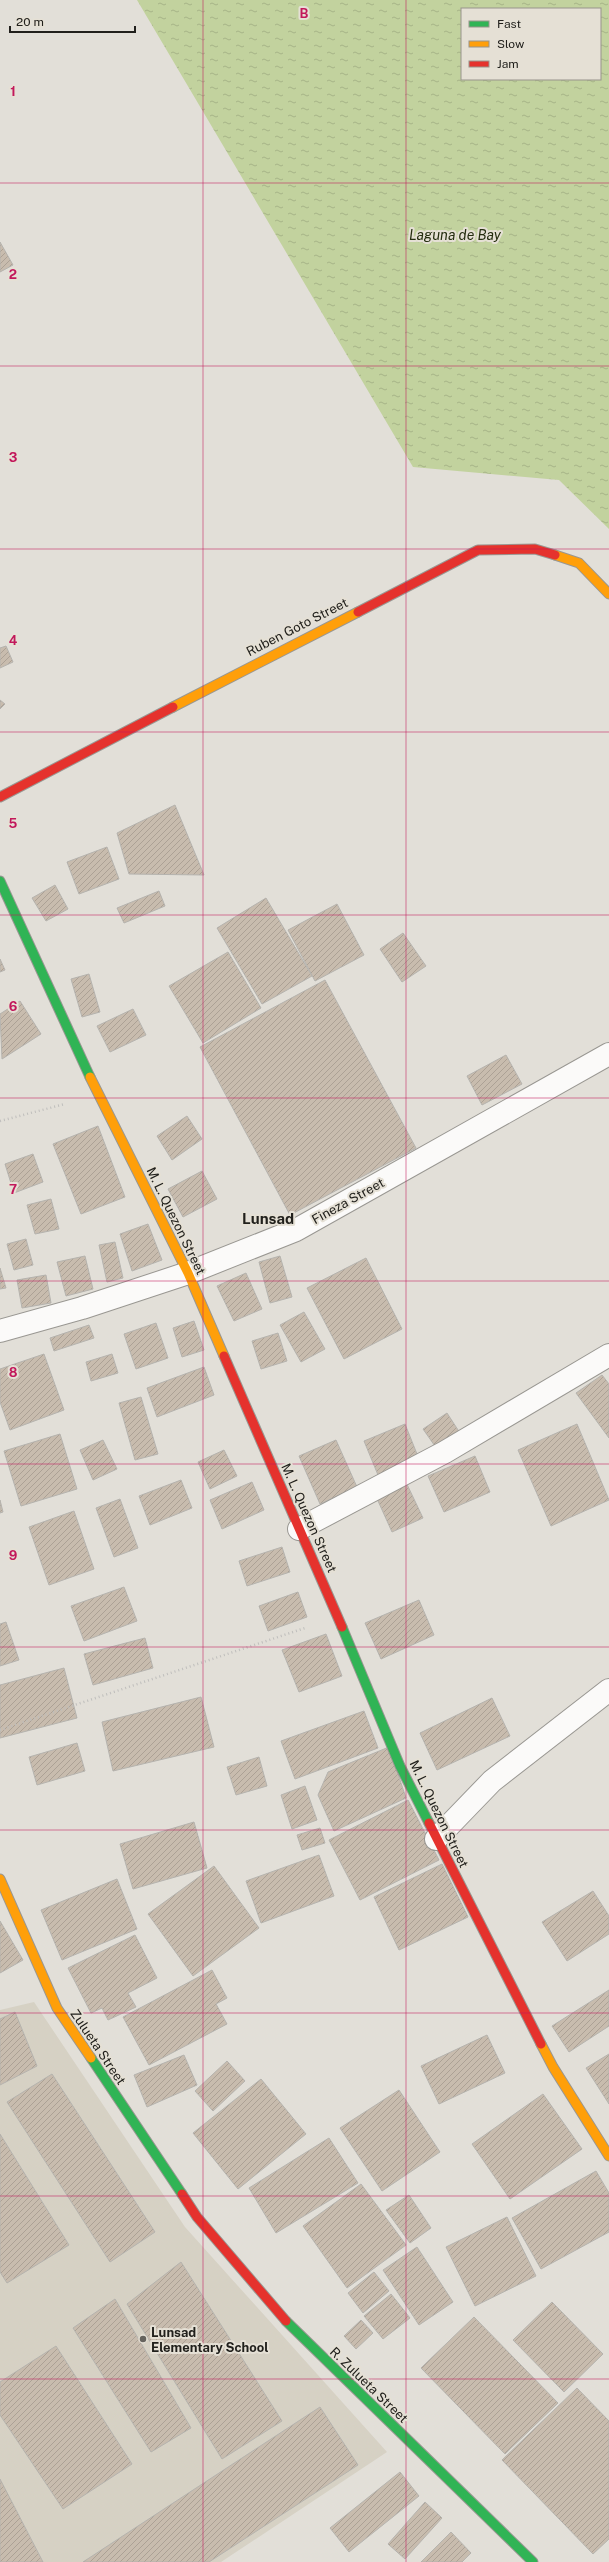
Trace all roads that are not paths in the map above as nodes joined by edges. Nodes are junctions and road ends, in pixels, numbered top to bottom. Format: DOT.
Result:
graph roads {
  1 [pos="609,594"];
  2 [pos="0,797"];
  3 [pos="0,881"];
  4 [pos="609,1054"];
  5 [pos="188,1273"];
  6 [pos="0,1331"];
  7 [pos="609,1355"];
  8 [pos="299,1529"];
  9 [pos="609,1690"];
  10 [pos="436,1839"];
  11 [pos="0,1879"];
  12 [pos="609,2156"];
  13 [pos="196,2217"];
  14 [pos="533,2562"];
  1 -- 2 [label="street, Ruben Goto Street"];
  3 -- 5 [label="street, M. L. Quezon Street"];
  4 -- 5 [label="street, Fineza Street"];
  5 -- 6 [label="street, Fineza Street"];
  5 -- 8 [label="street, M. L. Quezon Street"];
  7 -- 8 [label="street"];
  8 -- 10 [label="street, M. L. Quezon Street"];
  9 -- 10 [label="street"];
  10 -- 12 [label="street, M. L. Quezon Street"];
  11 -- 13 [label="street, Zulueta Street"];
  13 -- 14 [label="street, R. Zulueta Street"];
}
